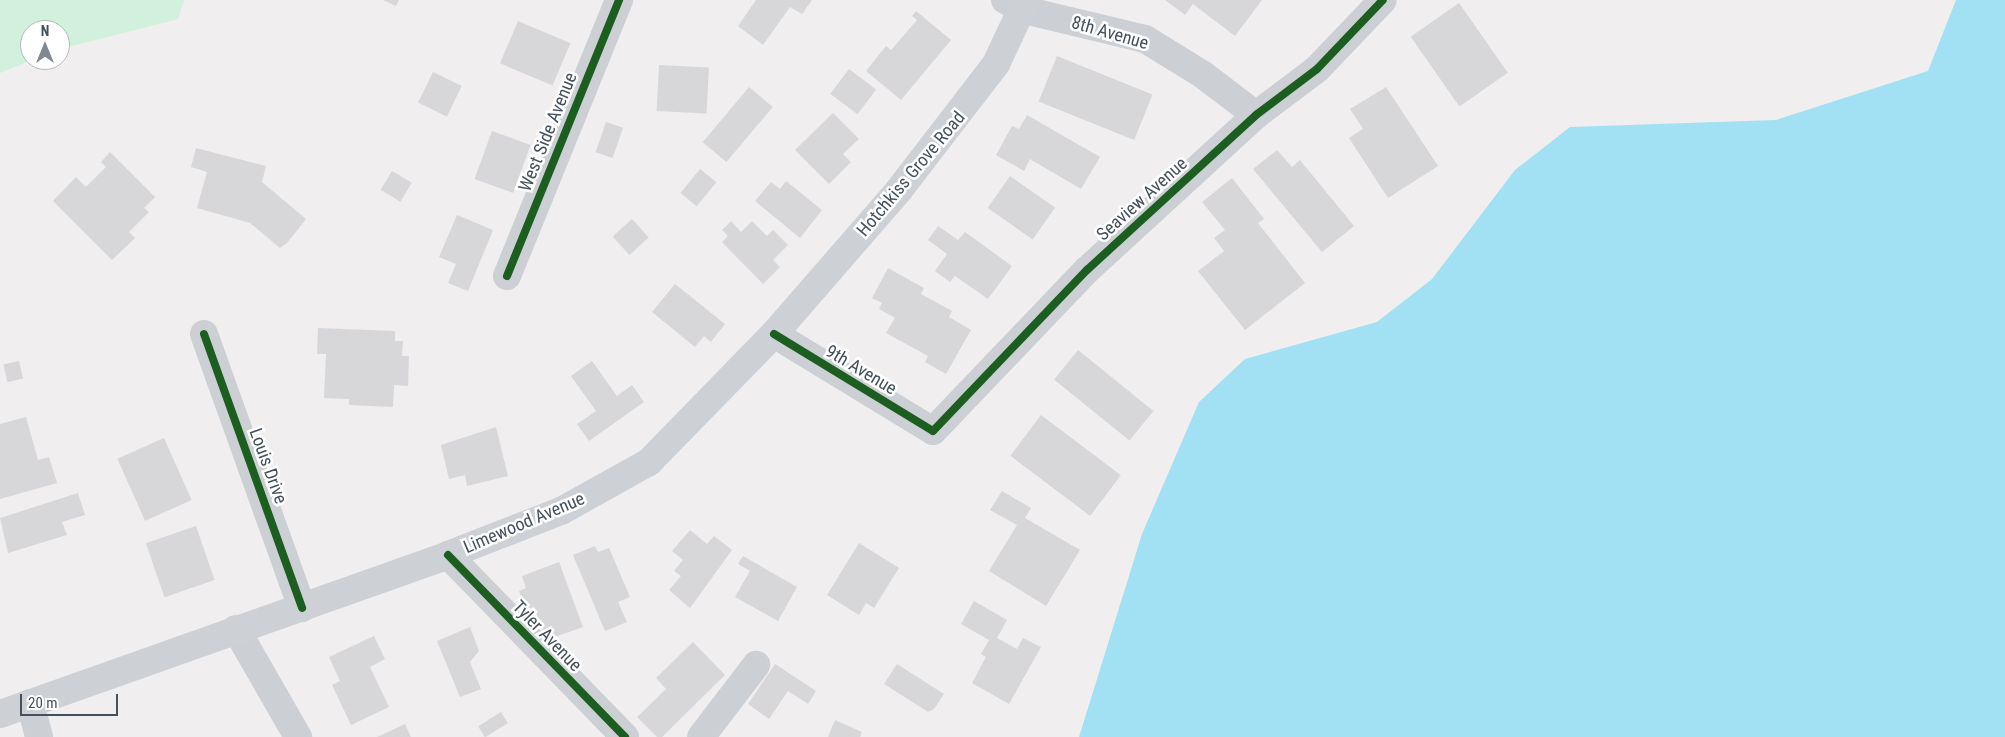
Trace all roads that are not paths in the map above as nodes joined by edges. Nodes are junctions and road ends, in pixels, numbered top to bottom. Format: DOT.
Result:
graph roads {
  1 [pos="619,0"];
  2 [pos="1382,0"];
  3 [pos="1018,3"];
  4 [pos="1256,115"];
  5 [pos="506,276"];
  6 [pos="204,334"];
  7 [pos="774,334"];
  8 [pos="933,431"];
  9 [pos="448,555"];
  10 [pos="302,608"];
  11 [pos="236,629"];
  12 [pos="756,665"];
  13 [pos="30,703"];
  14 [pos="0,714"];
  15 [pos="39,737"];
  16 [pos="298,737"];
  17 [pos="625,737"];
  18 [pos="701,737"];
  1 -- 5 [label="street, West Side Avenue"];
  2 -- 4 [label="street, Seaview Avenue"];
  3 -- 4 [label="street, 8th Avenue"];
  3 -- 7 [label="main road, Hotchkiss Grove Road"];
  4 -- 8 [label="street, Seaview Avenue"];
  6 -- 10 [label="street, Louis Drive"];
  7 -- 8 [label="street, 9th Avenue"];
  7 -- 9 [label="main road, Limewood Avenue"];
  9 -- 10 [label="main road, Limewood Avenue"];
  9 -- 17 [label="street, Tyler Avenue"];
  10 -- 11 [label="main road, Limewood Avenue"];
  11 -- 13 [label="main road, Limewood Avenue"];
  11 -- 16 [label="street"];
  12 -- 18 [label="street"];
  13 -- 14 [label="main road, Limewood Avenue"];
  13 -- 15 [label="street"];
}
